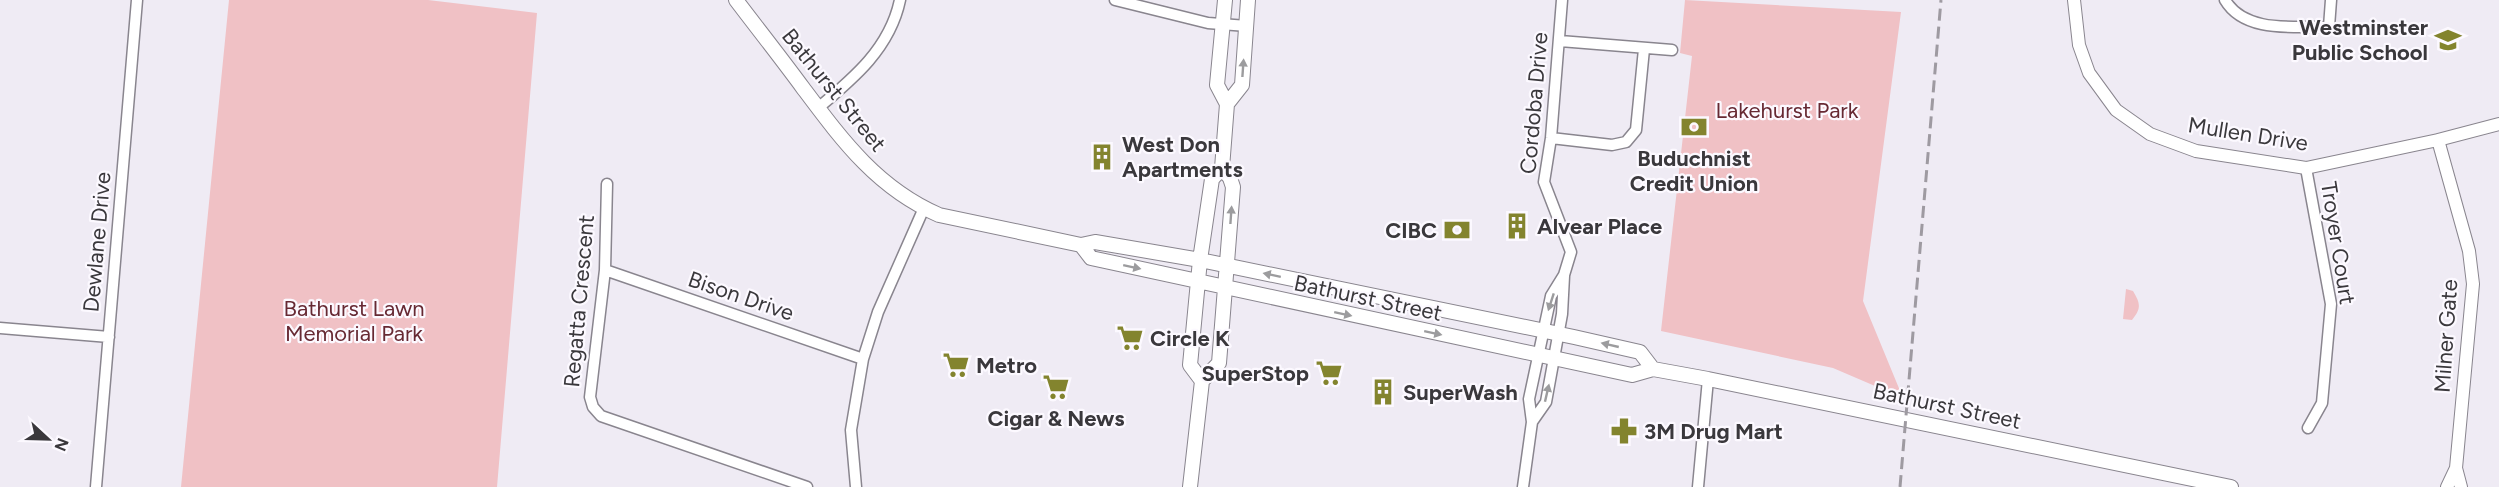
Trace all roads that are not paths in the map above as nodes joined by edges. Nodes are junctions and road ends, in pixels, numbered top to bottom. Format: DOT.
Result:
graph roads {
  1 [pos="137,0"];
  2 [pos="736,0"];
  3 [pos="900,0"];
  4 [pos="1115,0"];
  5 [pos="1225,0"];
  6 [pos="1248,0"];
  7 [pos="1562,0"];
  8 [pos="2074,0"];
  9 [pos="2225,0"];
  10 [pos="2331,0"];
  11 [pos="1224,25"];
  12 [pos="1247,26"];
  13 [pos="1560,41"];
  14 [pos="1644,49"];
  15 [pos="1671,50"];
  16 [pos="1227,104"];
  17 [pos="818,108"];
  18 [pos="2499,124"];
  19 [pos="1551,138"];
  20 [pos="2438,140"];
  21 [pos="1222,168"];
  22 [pos="2306,168"];
  23 [pos="607,184"];
  24 [pos="924,208"];
  25 [pos="1081,245"];
  26 [pos="1200,260"];
  27 [pos="1227,266"];
  28 [pos="605,270"];
  29 [pos="1563,275"];
  30 [pos="1198,281"];
  31 [pos="1225,287"];
  32 [pos="0,327"];
  33 [pos="1543,331"];
  34 [pos="1559,333"];
  35 [pos="109,337"];
  36 [pos="1538,356"];
  37 [pos="863,360"];
  38 [pos="1554,360"];
  39 [pos="1653,369"];
  40 [pos="1707,379"];
  41 [pos="1202,381"];
  42 [pos="1532,422"];
  43 [pos="2308,428"];
  44 [pos="2456,468"];
  45 [pos="96,487"];
  46 [pos="807,487"];
  47 [pos="855,487"];
  48 [pos="1190,487"];
  49 [pos="1524,487"];
  50 [pos="1698,487"];
  51 [pos="2231,487"];
  52 [pos="2447,487"];
  53 [pos="2461,487"];
  1 -- 35 [label="street, Dewlane Drive"];
  2 -- 17 [label="main road, Bathurst Street"];
  3 -- 17 [label="street"];
  4 -- 11 [label="street"];
  5 -- 11 [label="main road"];
  6 -- 12 [label="main road"];
  7 -- 13 [label="street, Cordoba Drive"];
  8 -- 22 [label="street, Mullen Drive"];
  9 -- 10 [label="street"];
  11 -- 12 [label="street"];
  11 -- 16 [label="main road"];
  16 -- 12 [label="main road, one-way"];
  13 -- 14 [label="street"];
  13 -- 19 [label="street, Cordoba Drive"];
  14 -- 15 [label="street"];
  14 -- 19 [label="street"];
  16 -- 21 [label="main road"];
  17 -- 24 [label="main road, Bathurst Street"];
  18 -- 20 [label="street, Mullen Drive"];
  19 -- 29 [label="street, Cordoba Drive"];
  20 -- 22 [label="street, Mullen Drive"];
  20 -- 44 [label="street, Milner Gate"];
  21 -- 26 [label="main road"];
  27 -- 21 [label="main road, one-way"];
  22 -- 43 [label="street, Troyer Court"];
  23 -- 28 [label="street, Regatta Crescent"];
  24 -- 25 [label="main road, Bathurst Street"];
  24 -- 37 [label="street"];
  25 -- 26 [label="main road, Bathurst Street"];
  25 -- 30 [label="main road, Bathurst Street, one-way"];
  26 -- 27 [label="main road, Bathurst Street"];
  26 -- 30 [label="main road"];
  27 -- 31 [label="main road"];
  33 -- 27 [label="main road, Bathurst Street, one-way"];
  28 -- 37 [label="street, Bison Drive"];
  28 -- 46 [label="street, Regatta Crescent"];
  29 -- 33 [label="street, Cordoba Drive, one-way"];
  29 -- 34 [label="street, Cordoba Drive"];
  30 -- 31 [label="main road, Bathurst Street"];
  30 -- 41 [label="main road"];
  31 -- 36 [label="main road, Bathurst Street, one-way"];
  31 -- 41 [label="main road"];
  32 -- 35 [label="street"];
  33 -- 34 [label="main road, Bathurst Street"];
  33 -- 36 [label="street, Cordoba Drive"];
  34 -- 38 [label="street, Cordoba Drive"];
  39 -- 34 [label="main road, Bathurst Street, one-way"];
  35 -- 45 [label="street, Dewlane Drive"];
  36 -- 38 [label="main road, Bathurst Street"];
  36 -- 42 [label="street, Cordoba Drive"];
  37 -- 47 [label="street"];
  38 -- 39 [label="main road, Bathurst Street"];
  42 -- 38 [label="street, Cordoba Drive, one-way"];
  39 -- 40 [label="main road, Bathurst Street"];
  40 -- 50 [label="street"];
  40 -- 51 [label="main road, Bathurst Street"];
  41 -- 48 [label="main road"];
  42 -- 49 [label="street"];
  44 -- 52 [label="street, Milner Gate"];
  44 -- 53 [label="street, Milner Gate"];
}
